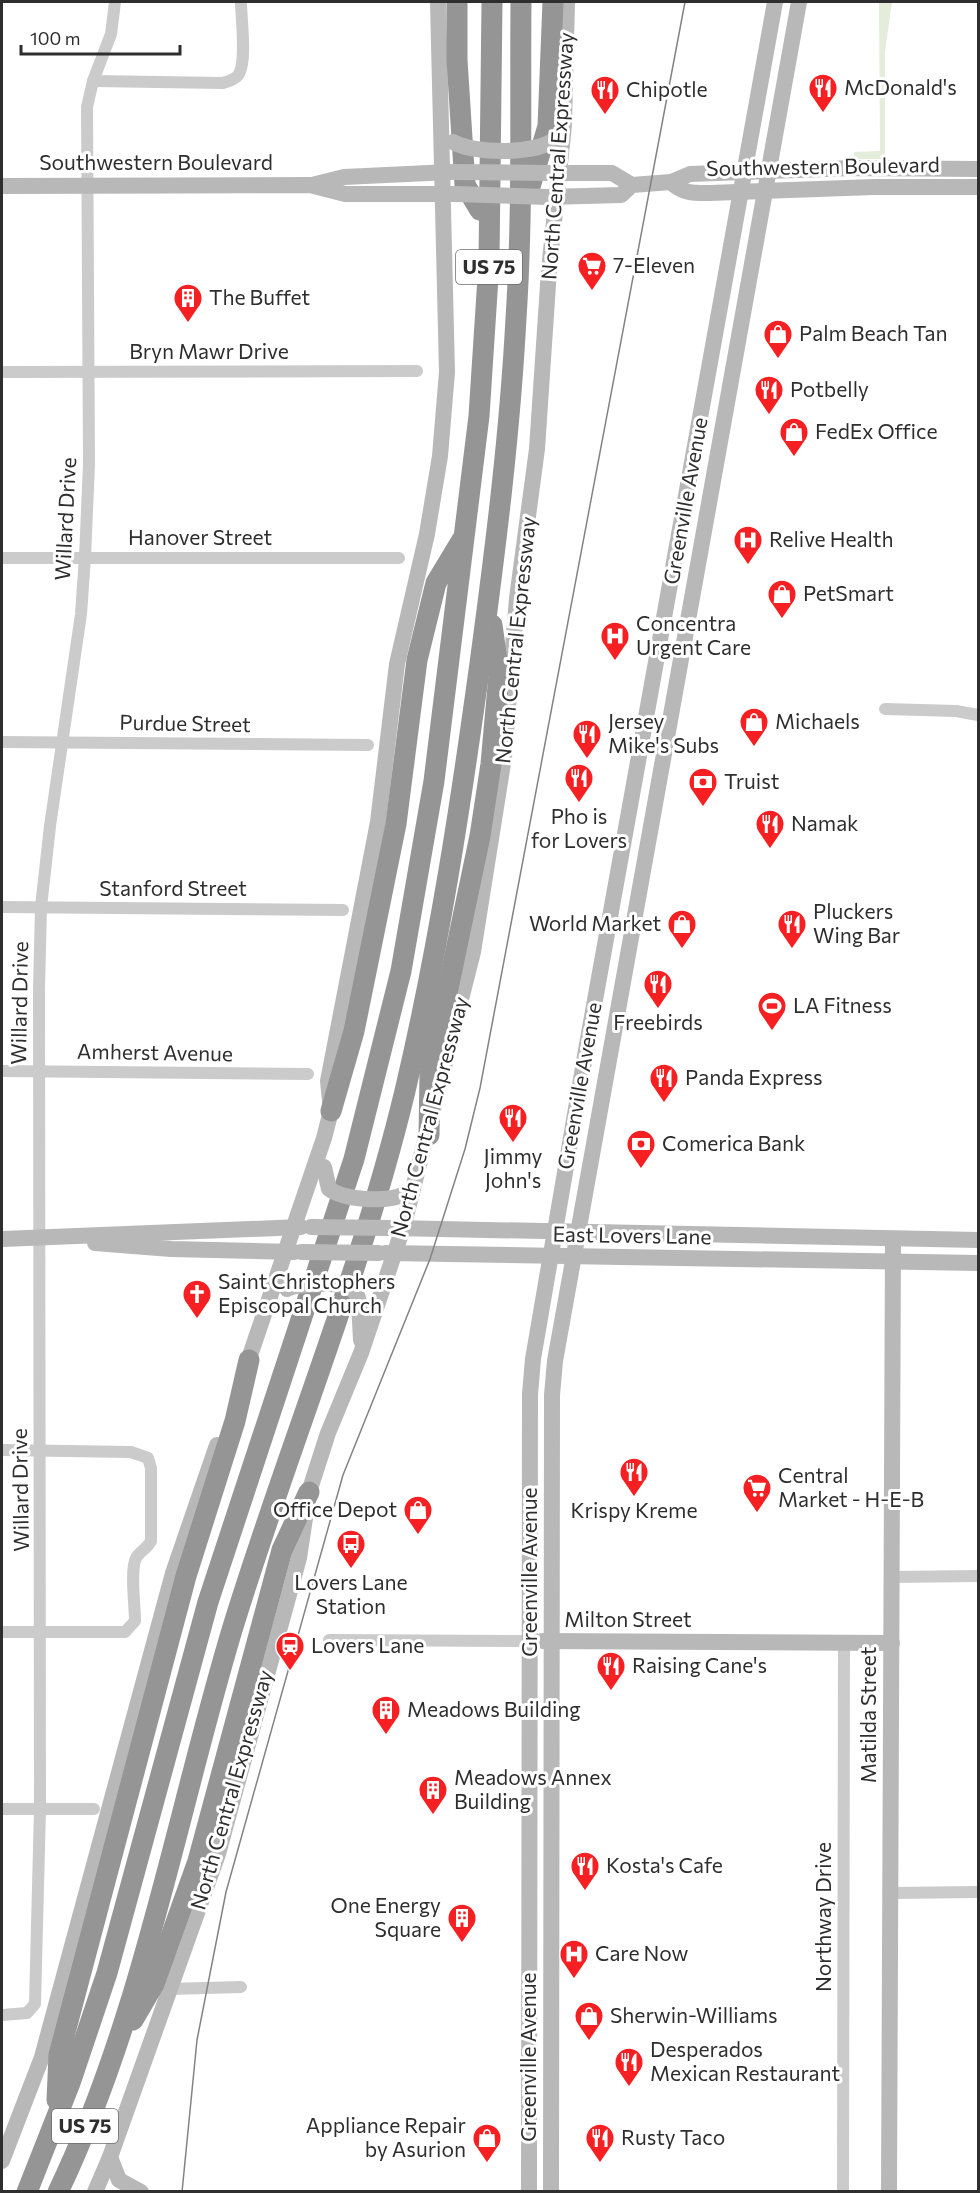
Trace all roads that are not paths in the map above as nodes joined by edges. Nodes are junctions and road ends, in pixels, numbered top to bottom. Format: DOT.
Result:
graph roads {
  1 [pos="115,2"];
  2 [pos="241,2"];
  3 [pos="438,2"];
  4 [pos="457,2"];
  5 [pos="492,2"];
  6 [pos="521,2"];
  7 [pos="553,2"];
  8 [pos="567,2"];
  9 [pos="775,2"];
  10 [pos="799,2"];
  11 [pos="93,81"];
  12 [pos="559,135"];
  13 [pos="447,138"];
  14 [pos="978,169"];
  15 [pos="815,171"];
  16 [pos="448,172"];
  17 [pos="744,172"];
  18 [pos="768,172"];
  19 [pos="555,173"];
  20 [pos="671,182"];
  21 [pos="88,185"];
  22 [pos="310,185"];
  23 [pos="632,185"];
  24 [pos="2,186"];
  25 [pos="978,187"];
  26 [pos="816,189"];
  27 [pos="765,192"];
  28 [pos="740,193"];
  29 [pos="449,194"];
  30 [pos="553,197"];
  31 [pos="521,217"];
  32 [pos="490,228"];
  33 [pos="708,369"];
  34 [pos="417,371"];
  35 [pos="2,372"];
  36 [pos="88,372"];
  37 [pos="732,374"];
  38 [pos="683,516"];
  39 [pos="705,520"];
  40 [pos="467,532"];
  41 [pos="85,557"];
  42 [pos="2,558"];
  43 [pos="399,558"];
  44 [pos="488,601"];
  45 [pos="651,689"];
  46 [pos="674,692"];
  47 [pos="885,709"];
  48 [pos="978,715"];
  49 [pos="2,742"];
  50 [pos="62,742"];
  51 [pos="368,745"];
  52 [pos="2,907"];
  53 [pos="41,907"];
  54 [pos="343,910"];
  55 [pos="2,1071"];
  56 [pos="39,1071"];
  57 [pos="308,1074"];
  58 [pos="331,1111"];
  59 [pos="429,1135"];
  60 [pos="322,1159"];
  61 [pos="418,1176"];
  62 [pos="293,1227"];
  63 [pos="396,1228"];
  64 [pos="555,1232"];
  65 [pos="576,1233"];
  66 [pos="2,1239"];
  67 [pos="38,1239"];
  68 [pos="893,1239"];
  69 [pos="978,1240"];
  70 [pos="293,1252"];
  71 [pos="386,1253"];
  72 [pos="551,1258"];
  73 [pos="572,1258"];
  74 [pos="893,1262"];
  75 [pos="978,1263"];
  76 [pos="267,1305"];
  77 [pos="361,1353"];
  78 [pos="249,1360"];
  79 [pos="2,1450"];
  80 [pos="40,1451"];
  81 [pos="309,1492"];
  82 [pos="978,1576"];
  83 [pos="892,1577"];
  84 [pos="2,1632"];
  85 [pos="40,1632"];
  86 [pos="329,1640"];
  87 [pos="531,1641"];
  88 [pos="553,1642"];
  89 [pos="844,1642"];
  90 [pos="892,1643"];
  91 [pos="2,1809"];
  92 [pos="40,1809"];
  93 [pos="93,1809"];
  94 [pos="552,1884"];
  95 [pos="530,1885"];
  96 [pos="978,1892"];
  97 [pos="890,1893"];
  98 [pos="241,1987"];
  99 [pos="169,1989"];
  100 [pos="530,1998"];
  101 [pos="551,1998"];
  102 [pos="2,2015"];
  103 [pos="111,2060"];
  104 [pos="56,2119"];
  105 [pos="110,2157"];
  106 [pos="2,2162"];
  107 [pos="27,2192"];
  108 [pos="57,2192"];
  109 [pos="95,2192"];
  110 [pos="141,2192"];
  111 [pos="530,2192"];
  112 [pos="550,2192"];
  113 [pos="843,2192"];
  114 [pos="889,2192"];
  1 -- 11 [label="street, Willard Drive"];
  2 -- 11 [label="street"];
  3 -- 13 [label="main road"];
  4 -- 32 [label="highway"];
  5 -- 32 [label="highway, US 75"];
  6 -- 31 [label="highway, North Central Expressway / US 75"];
  7 -- 31 [label="highway"];
  8 -- 12 [label="main road, North Central Expressway"];
  9 -- 17 [label="main road, Greenville Avenue"];
  10 -- 18 [label="main road, Greenville Avenue"];
  11 -- 21 [label="street, Willard Drive"];
  12 -- 13 [label="main road, bridge"];
  12 -- 19 [label="main road, North Central Expressway"];
  13 -- 16 [label="main road"];
  14 -- 15 [label="main road, Southwestern Boulevard"];
  15 -- 18 [label="main road, Southwestern Boulevard"];
  15 -- 26 [label="main road"];
  16 -- 19 [label="main road, Southwestern Boulevard, bridge"];
  16 -- 22 [label="main road, Southwestern Boulevard"];
  16 -- 29 [label="main road"];
  17 -- 18 [label="main road, Southwestern Boulevard"];
  17 -- 20 [label="main road, Southwestern Boulevard"];
  17 -- 28 [label="main road, Greenville Avenue"];
  18 -- 27 [label="main road, Greenville Avenue"];
  19 -- 23 [label="main road, Southwestern Boulevard"];
  19 -- 30 [label="main road, North Central Expressway"];
  20 -- 23 [label="main road, Southwestern Boulevard"];
  20 -- 28 [label="main road, Southwestern Boulevard"];
  21 -- 22 [label="main road, Southwestern Boulevard"];
  21 -- 24 [label="main road, Southwestern Boulevard"];
  21 -- 36 [label="street, Willard Drive"];
  22 -- 29 [label="main road, Southwestern Boulevard"];
  23 -- 30 [label="main road, Southwestern Boulevard"];
  25 -- 26 [label="main road, Southwestern Boulevard"];
  26 -- 27 [label="main road, Southwestern Boulevard"];
  27 -- 28 [label="main road, Southwestern Boulevard"];
  27 -- 37 [label="main road, Greenville Avenue"];
  28 -- 33 [label="main road, Greenville Avenue"];
  29 -- 30 [label="main road, Southwestern Boulevard, bridge"];
  29 -- 58 [label="main road"];
  30 -- 59 [label="main road, North Central Expressway"];
  31 -- 44 [label="highway, North Central Expressway / US 75"];
  32 -- 40 [label="highway, US 75"];
  33 -- 37 [label="main road"];
  33 -- 38 [label="main road, Greenville Avenue"];
  34 -- 36 [label="street, Bryn Mawr Drive"];
  35 -- 36 [label="street, Bryn Mawr Drive"];
  36 -- 41 [label="street, Willard Drive"];
  37 -- 39 [label="main road, Greenville Avenue"];
  38 -- 39 [label="main road"];
  38 -- 45 [label="main road, Greenville Avenue"];
  39 -- 46 [label="main road, Greenville Avenue"];
  40 -- 58 [label="highway"];
  40 -- 104 [label="highway, US 75"];
  41 -- 42 [label="street, Hanover Street"];
  41 -- 43 [label="street, Hanover Street"];
  41 -- 50 [label="street, Willard Drive"];
  44 -- 59 [label="highway"];
  44 -- 103 [label="highway, North Central Expressway / US 75"];
  45 -- 46 [label="main road"];
  45 -- 64 [label="main road, Greenville Avenue"];
  46 -- 65 [label="main road, Greenville Avenue"];
  47 -- 48 [label="street"];
  49 -- 50 [label="street, Purdue Street"];
  50 -- 51 [label="street, Purdue Street"];
  50 -- 53 [label="street, Willard Drive"];
  52 -- 53 [label="street, Stanford Street"];
  53 -- 54 [label="street, Stanford Street"];
  53 -- 56 [label="street, Willard Drive"];
  55 -- 56 [label="street, Amherst Avenue"];
  56 -- 57 [label="street, Amherst Avenue"];
  56 -- 67 [label="street, Willard Drive"];
  58 -- 60 [label="main road"];
  59 -- 61 [label="main road, North Central Expressway"];
  60 -- 61 [label="main road, bridge"];
  60 -- 62 [label="main road"];
  61 -- 63 [label="main road, North Central Expressway"];
  62 -- 63 [label="main road, East Lovers Lane, bridge"];
  62 -- 67 [label="main road"];
  62 -- 70 [label="main road"];
  63 -- 64 [label="main road, East Lovers Lane"];
  63 -- 71 [label="main road, North Central Expressway"];
  64 -- 65 [label="main road, East Lovers Lane"];
  64 -- 72 [label="main road, Greenville Avenue"];
  65 -- 68 [label="main road, East Lovers Lane"];
  65 -- 73 [label="main road, Greenville Avenue"];
  66 -- 67 [label="main road"];
  67 -- 70 [label="main road"];
  67 -- 80 [label="street, Willard Drive"];
  68 -- 69 [label="main road, East Lovers Lane"];
  68 -- 74 [label="main road, Matilda Street"];
  70 -- 71 [label="main road, East Lovers Lane, bridge"];
  70 -- 76 [label="main road"];
  71 -- 72 [label="main road, East Lovers Lane"];
  71 -- 77 [label="main road, North Central Expressway"];
  72 -- 73 [label="main road, East Lovers Lane"];
  72 -- 87 [label="main road, Greenville Avenue"];
  73 -- 74 [label="main road, East Lovers Lane"];
  73 -- 88 [label="main road, Greenville Avenue"];
  74 -- 75 [label="main road, East Lovers Lane"];
  74 -- 83 [label="main road, Matilda Street"];
  76 -- 77 [label="main road, bridge"];
  76 -- 78 [label="main road"];
  77 -- 81 [label="main road, North Central Expressway"];
  78 -- 104 [label="highway"];
  78 -- 106 [label="main road"];
  79 -- 80 [label="street"];
  80 -- 85 [label="street, Willard Drive"];
  80 -- 85 [label="street"];
  81 -- 99 [label="main road, North Central Expressway"];
  81 -- 103 [label="highway"];
  82 -- 83 [label="street"];
  83 -- 90 [label="main road, Matilda Street"];
  84 -- 85 [label="street"];
  85 -- 92 [label="street, Willard Drive"];
  86 -- 87 [label="street, Milton Street"];
  87 -- 88 [label="main road, Milton Street"];
  87 -- 95 [label="main road, Greenville Avenue"];
  88 -- 89 [label="main road, Milton Street"];
  88 -- 94 [label="main road, Greenville Avenue"];
  89 -- 90 [label="main road, Milton Street"];
  89 -- 113 [label="street, Northway Drive"];
  90 -- 97 [label="main road, Matilda Street"];
  91 -- 92 [label="street"];
  92 -- 93 [label="street"];
  92 -- 102 [label="street, Willard Drive"];
  94 -- 95 [label="main road"];
  94 -- 101 [label="main road, Greenville Avenue"];
  95 -- 100 [label="main road, Greenville Avenue"];
  96 -- 97 [label="street"];
  97 -- 114 [label="main road, Matilda Street"];
  98 -- 99 [label="street"];
  99 -- 105 [label="main road, North Central Expressway"];
  100 -- 101 [label="main road"];
  100 -- 111 [label="main road, Greenville Avenue"];
  101 -- 112 [label="main road, Greenville Avenue"];
  103 -- 108 [label="highway, North Central Expressway / US 75"];
  104 -- 107 [label="highway, US 75"];
  105 -- 109 [label="main road, North Central Expressway"];
  105 -- 110 [label="main road"];
}
